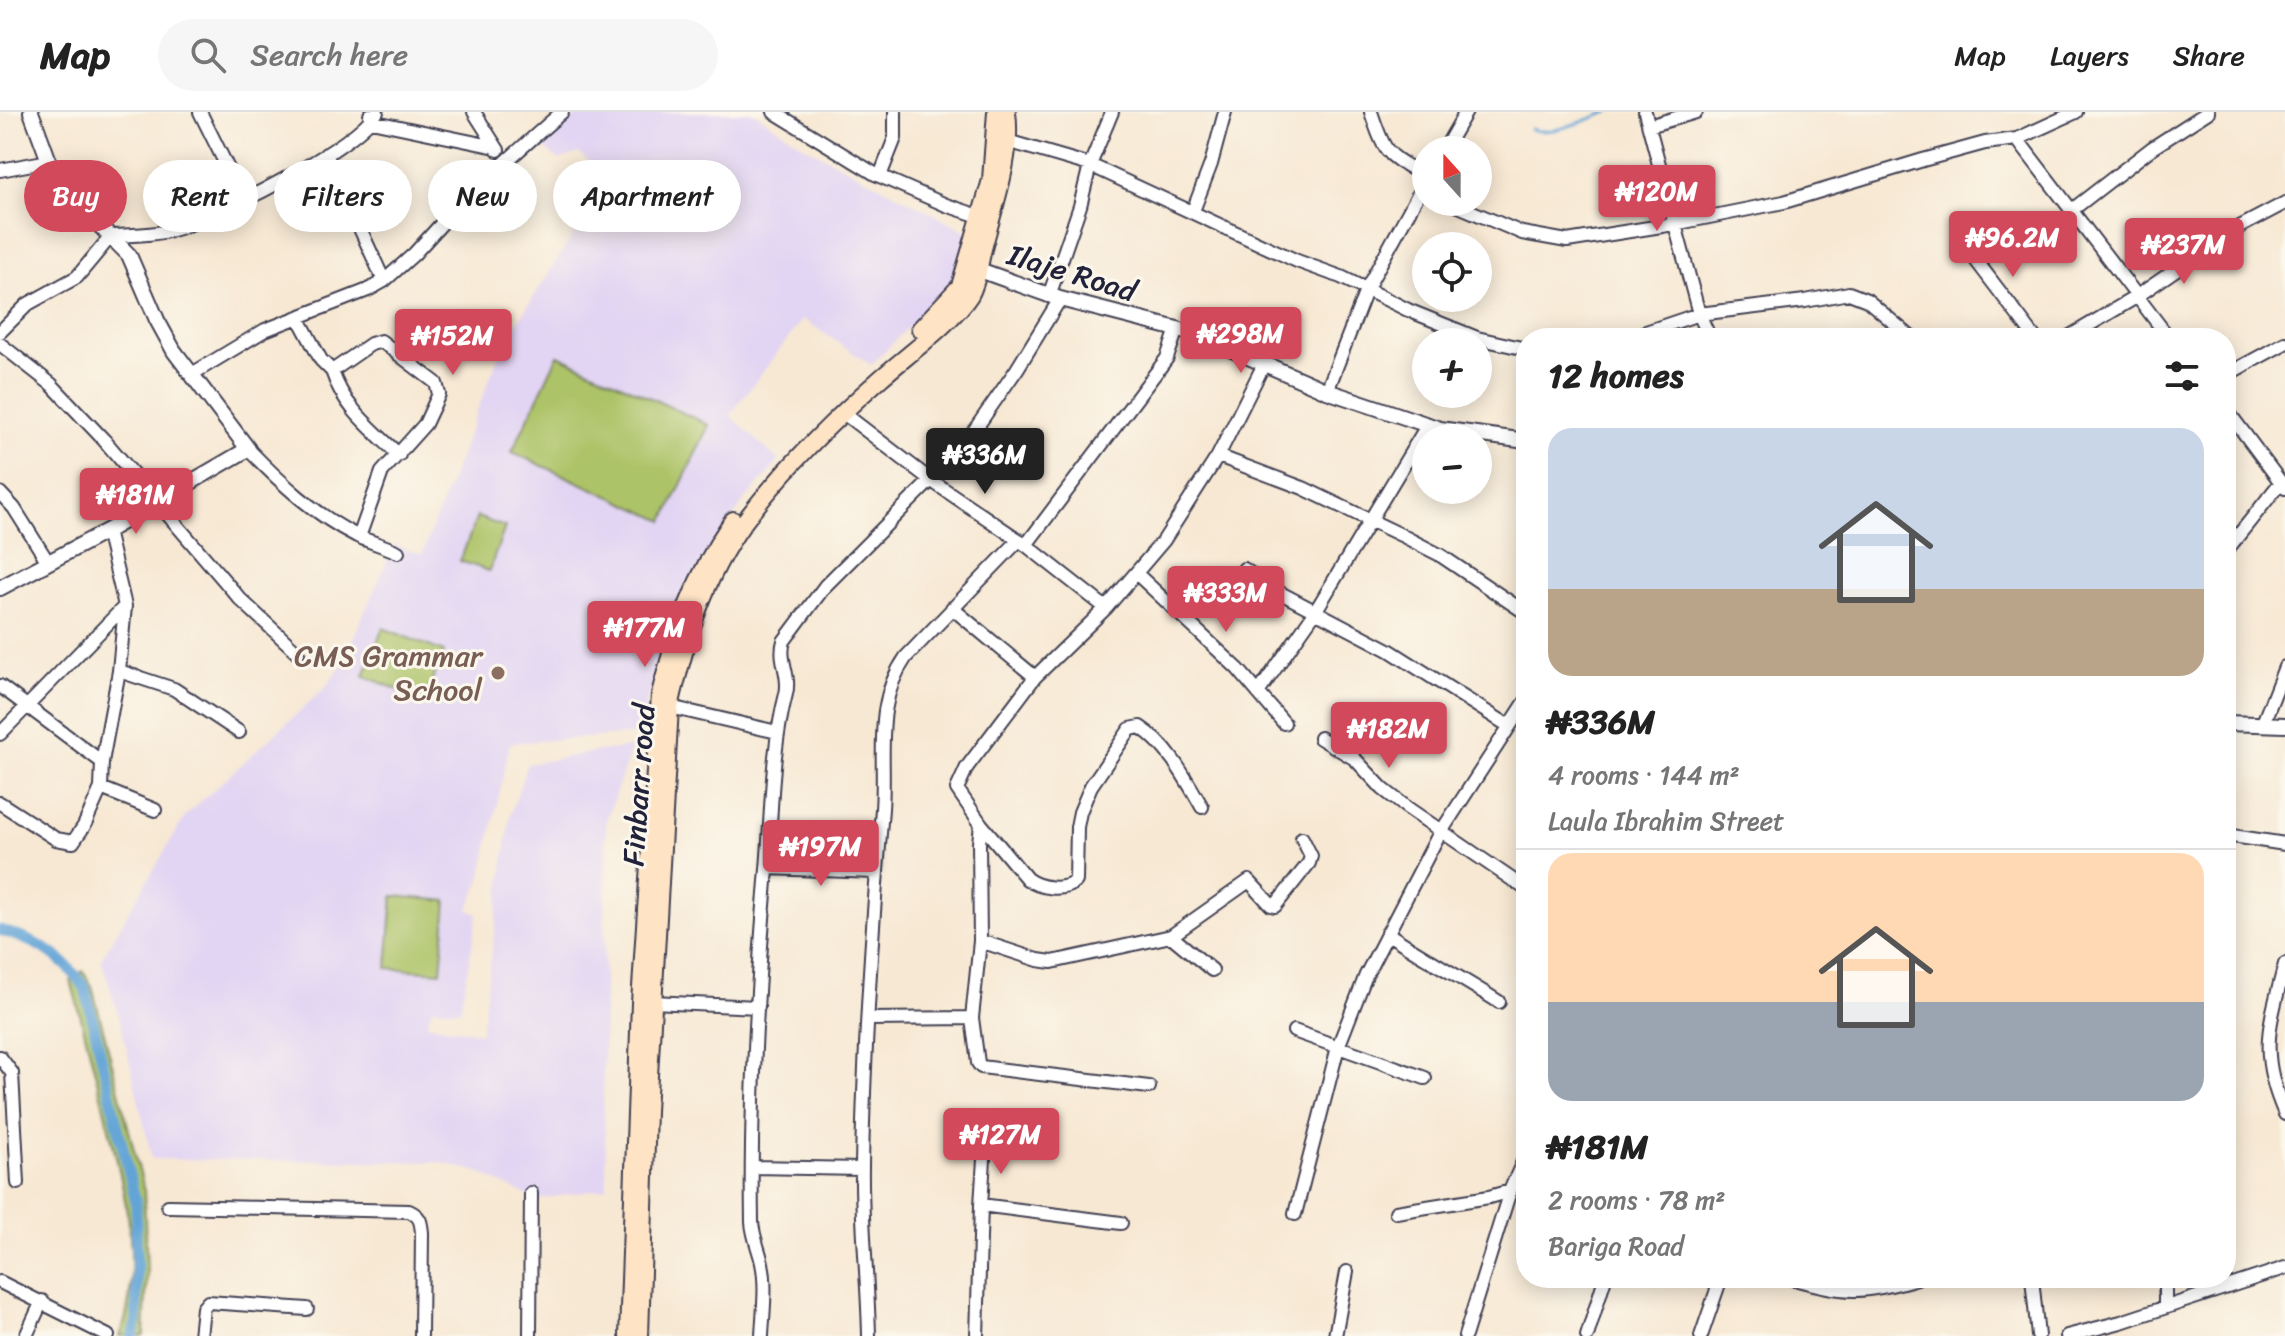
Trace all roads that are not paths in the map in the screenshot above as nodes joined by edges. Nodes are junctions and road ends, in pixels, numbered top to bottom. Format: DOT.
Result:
graph roads {
  1 [pos="31,112"];
  2 [pos="200,112"];
  3 [pos="474,112"];
  4 [pos="562,112"];
  5 [pos="774,112"];
  6 [pos="895,112"];
  7 [pos="996,112"];
  8 [pos="1007,112"];
  9 [pos="1112,112"];
  10 [pos="1225,112"];
  11 [pos="1371,112"];
  12 [pos="1466,112"];
  13 [pos="1696,112"];
  14 [pos="2076,112"];
  15 [pos="2208,112"];
  16 [pos="372,115"];
  17 [pos="1647,119"];
  18 [pos="1452,136"];
  19 [pos="2017,139"];
  20 [pos="1007,141"];
  21 [pos="496,147"];
  22 [pos="326,154"];
  23 [pos="49,160"];
  24 [pos="224,160"];
  25 [pos="505,160"];
  26 [pos="1090,165"];
  27 [pos="24,166"];
  28 [pos="0,170"];
  29 [pos="1412,174"];
  30 [pos="880,176"];
  31 [pos="258,191"];
  32 [pos="2285,203"];
  33 [pos="1412,204"];
  34 [pos="2072,210"];
  35 [pos="1193,211"];
  36 [pos="1482,216"];
  37 [pos="986,219"];
  38 [pos="1674,224"];
  39 [pos="106,232"];
  40 [pos="149,232"];
  41 [pos="433,232"];
  42 [pos="111,236"];
  43 [pos="1962,242"];
  44 [pos="973,268"];
  45 [pos="384,281"];
  46 [pos="1367,288"];
  47 [pos="2136,297"];
  48 [pos="1055,298"];
  49 [pos="1699,314"];
  50 [pos="298,317"];
  51 [pos="1658,328"];
  52 [pos="1705,328"];
  53 [pos="1900,328"];
  54 [pos="2027,328"];
  55 [pos="2084,328"];
  56 [pos="2161,328"];
  57 [pos="1177,329"];
  58 [pos="0,332"];
  59 [pos="2285,343"];
  60 [pos="0,344"];
  61 [pos="1516,347"];
  62 [pos="1264,364"];
  63 [pos="2236,370"];
  64 [pos="332,371"];
  65 [pos="192,374"];
  66 [pos="1327,391"];
  67 [pos="842,412"];
  68 [pos="2236,421"];
  69 [pos="1428,424"];
  70 [pos="1492,437"];
  71 [pos="1516,440"];
  72 [pos="248,449"];
  73 [pos="1412,451"];
  74 [pos="399,455"];
  75 [pos="1218,456"];
  76 [pos="2282,478"];
  77 [pos="932,481"];
  78 [pos="0,493"];
  79 [pos="156,501"];
  80 [pos="1371,520"];
  81 [pos="107,531"];
  82 [pos="359,537"];
  83 [pos="2236,538"];
  84 [pos="1023,542"];
  85 [pos="398,552"];
  86 [pos="48,562"];
  87 [pos="1244,569"];
  88 [pos="1137,574"];
  89 [pos="0,588"];
  90 [pos="125,606"];
  91 [pos="1516,606"];
  92 [pos="952,608"];
  93 [pos="1106,608"];
  94 [pos="1315,612"];
  95 [pos="298,653"];
  96 [pos="2285,667"];
  97 [pos="119,671"];
  98 [pos="1035,677"];
  99 [pos="0,686"];
  100 [pos="1258,693"];
  101 [pos="26,707"];
  102 [pos="670,707"];
  103 [pos="1516,716"];
  104 [pos="1284,723"];
  105 [pos="2236,723"];
  106 [pos="2263,723"];
  107 [pos="2285,725"];
  108 [pos="1509,726"];
  109 [pos="239,732"];
  110 [pos="777,732"];
  111 [pos="0,734"];
  112 [pos="1320,738"];
  113 [pos="102,762"];
  114 [pos="101,788"];
  115 [pos="0,803"];
  116 [pos="1202,807"];
  117 [pos="155,810"];
  118 [pos="981,824"];
  119 [pos="1442,831"];
  120 [pos="2236,837"];
  121 [pos="1302,838"];
  122 [pos="2285,844"];
  123 [pos="767,868"];
  124 [pos="876,872"];
  125 [pos="1516,882"];
  126 [pos="1387,933"];
  127 [pos="1171,936"];
  128 [pos="980,941"];
  129 [pos="2285,964"];
  130 [pos="1212,970"];
  131 [pos="652,1002"];
  132 [pos="1499,1002"];
  133 [pos="758,1007"];
  134 [pos="972,1018"];
  135 [pos="868,1019"];
  136 [pos="1294,1031"];
  137 [pos="1338,1047"];
  138 [pos="0,1057"];
  139 [pos="1425,1078"];
  140 [pos="1149,1087"];
  141 [pos="2285,1114"];
  142 [pos="985,1144"];
  143 [pos="753,1167"];
  144 [pos="862,1169"];
  145 [pos="1516,1178"];
  146 [pos="18,1183"];
  147 [pos="1510,1191"];
  148 [pos="531,1193"];
  149 [pos="981,1205"];
  150 [pos="168,1206"];
  151 [pos="1396,1212"];
  152 [pos="1295,1214"];
  153 [pos="1121,1223"];
  154 [pos="2285,1268"];
  155 [pos="635,1272"];
  156 [pos="1347,1272"];
  157 [pos="0,1282"];
  158 [pos="2236,1284"];
  159 [pos="1602,1288"];
  160 [pos="1718,1288"];
  161 [pos="2033,1288"];
  162 [pos="2165,1288"];
  163 [pos="2223,1288"];
  164 [pos="42,1301"];
  165 [pos="2165,1307"];
  166 [pos="307,1309"];
  167 [pos="26,1336"];
  168 [pos="108,1336"];
  169 [pos="200,1336"];
  170 [pos="421,1336"];
  171 [pos="530,1336"];
  172 [pos="628,1336"];
  173 [pos="640,1336"];
  174 [pos="762,1336"];
  175 [pos="869,1336"];
  176 [pos="977,1336"];
  177 [pos="1335,1336"];
  178 [pos="1465,1336"];
  179 [pos="1587,1336"];
  180 [pos="1701,1336"];
  181 [pos="2038,1336"];
  182 [pos="2067,1336"];
  1 -- 23 [label="street"];
  2 -- 24 [label="street"];
  3 -- 21 [label="street"];
  4 -- 25 [label="street"];
  5 -- 30 [label="street"];
  6 -- 30 [label="street"];
  7 -- 37 [label="main road, Finbarr road"];
  8 -- 20 [label="main road, Finbarr road"];
  9 -- 26 [label="street"];
  10 -- 35 [label="street"];
  11 -- 29 [label="street"];
  12 -- 18 [label="street"];
  13 -- 17 [label="street"];
  14 -- 19 [label="street"];
  15 -- 34 [label="street"];
  16 -- 21 [label="street"];
  16 -- 22 [label="street"];
  17 -- 38 [label="street"];
  19 -- 34 [label="street"];
  19 -- 38 [label="street"];
  20 -- 26 [label="street"];
  20 -- 37 [label="main road, Finbarr road"];
  21 -- 25 [label="street"];
  22 -- 31 [label="street"];
  22 -- 45 [label="street"];
  26 -- 35 [label="street"];
  26 -- 48 [label="street"];
  27 -- 28 [label="street"];
  30 -- 37 [label="street"];
  32 -- 47 [label="street"];
  33 -- 46 [label="street"];
  34 -- 47 [label="street"];
  35 -- 46 [label="street"];
  36 -- 38 [label="street"];
  37 -- 44 [label="main road, Finbarr road"];
  38 -- 49 [label="street"];
  39 -- 42 [label="street"];
  40 -- 42 [label="street"];
  41 -- 45 [label="street"];
  42 -- 58 [label="street"];
  42 -- 65 [label="street"];
  43 -- 54 [label="street"];
  44 -- 48 [label="street, Ilaje Road"];
  44 -- 67 [label="main road, Finbarr road"];
  44 -- 155 [label="main road, Finbarr road"];
  45 -- 50 [label="street"];
  46 -- 61 [label="street"];
  46 -- 66 [label="street"];
  47 -- 55 [label="street"];
  47 -- 56 [label="street"];
  48 -- 57 [label="street, Ilaje Road"];
  48 -- 77 [label="street"];
  49 -- 51 [label="street"];
  49 -- 52 [label="street"];
  49 -- 53 [label="street"];
  50 -- 64 [label="street"];
  50 -- 65 [label="street"];
  57 -- 62 [label="street, Ilaje Road"];
  57 -- 84 [label="street"];
  59 -- 63 [label="street"];
  60 -- 79 [label="street"];
  62 -- 66 [label="street, Ilaje Road"];
  62 -- 75 [label="street"];
  64 -- 74 [label="street"];
  64 -- 74 [label="street"];
  65 -- 72 [label="street"];
  66 -- 69 [label="street, Ilaje Road"];
  67 -- 77 [label="street"];
  67 -- 102 [label="main road, Finbarr road"];
  68 -- 76 [label="street"];
  70 -- 71 [label="street, Ilaje Road"];
  72 -- 79 [label="street"];
  72 -- 82 [label="street"];
  73 -- 80 [label="street"];
  74 -- 82 [label="street"];
  75 -- 80 [label="street"];
  75 -- 88 [label="street"];
  76 -- 83 [label="street"];
  77 -- 84 [label="street"];
  77 -- 110 [label="street"];
  78 -- 86 [label="street"];
  79 -- 81 [label="street"];
  79 -- 95 [label="street"];
  80 -- 91 [label="street"];
  80 -- 94 [label="street"];
  81 -- 86 [label="street"];
  81 -- 90 [label="street"];
  82 -- 85 [label="street"];
  84 -- 92 [label="street"];
  84 -- 93 [label="street"];
  86 -- 89 [label="street"];
  87 -- 94 [label="street"];
  88 -- 93 [label="street"];
  88 -- 100 [label="street"];
  90 -- 97 [label="street"];
  90 -- 101 [label="street"];
  92 -- 98 [label="street"];
  92 -- 124 [label="street"];
  93 -- 98 [label="street"];
  94 -- 100 [label="street"];
  94 -- 108 [label="street"];
  96 -- 106 [label="street"];
  97 -- 109 [label="street"];
  97 -- 113 [label="street"];
  98 -- 118 [label="street"];
  99 -- 101 [label="street"];
  100 -- 104 [label="street"];
  101 -- 111 [label="street"];
  101 -- 113 [label="street"];
  102 -- 110 [label="street"];
  102 -- 131 [label="main road, Finbarr road"];
  103 -- 108 [label="street"];
  105 -- 106 [label="street"];
  106 -- 107 [label="street"];
  108 -- 119 [label="street"];
  110 -- 123 [label="street"];
  112 -- 119 [label="street"];
  113 -- 114 [label="street"];
  114 -- 115 [label="street"];
  114 -- 117 [label="street"];
  116 -- 118 [label="street"];
  118 -- 128 [label="street"];
  119 -- 125 [label="street"];
  119 -- 126 [label="street"];
  120 -- 122 [label="street"];
  121 -- 127 [label="street"];
  123 -- 124 [label="street"];
  123 -- 133 [label="street"];
  124 -- 135 [label="street"];
  126 -- 132 [label="street"];
  126 -- 137 [label="street"];
  127 -- 128 [label="street"];
  127 -- 130 [label="street"];
  128 -- 134 [label="street"];
  129 -- 141 [label="street"];
  131 -- 133 [label="street"];
  131 -- 155 [label="main road, Finbarr road"];
  133 -- 143 [label="street"];
  134 -- 135 [label="street"];
  134 -- 140 [label="street"];
  135 -- 144 [label="street"];
  136 -- 137 [label="street"];
  137 -- 139 [label="street"];
  137 -- 152 [label="street"];
  138 -- 146 [label="street"];
  142 -- 149 [label="street"];
  143 -- 144 [label="street"];
  143 -- 174 [label="street"];
  144 -- 175 [label="street"];
  145 -- 147 [label="street"];
  147 -- 151 [label="street"];
  147 -- 178 [label="street"];
  148 -- 171 [label="street"];
  149 -- 153 [label="street"];
  149 -- 176 [label="street"];
  150 -- 170 [label="street"];
  154 -- 158 [label="street"];
  155 -- 172 [label="main road, Finbarr road"];
  155 -- 173 [label="main road, Finbarr road"];
  156 -- 177 [label="street"];
  157 -- 164 [label="street"];
  159 -- 179 [label="street"];
  160 -- 180 [label="street"];
  161 -- 181 [label="street"];
  162 -- 165 [label="street"];
  163 -- 165 [label="street"];
  164 -- 167 [label="street"];
  164 -- 168 [label="street"];
  165 -- 182 [label="street"];
  166 -- 169 [label="street"];
}
